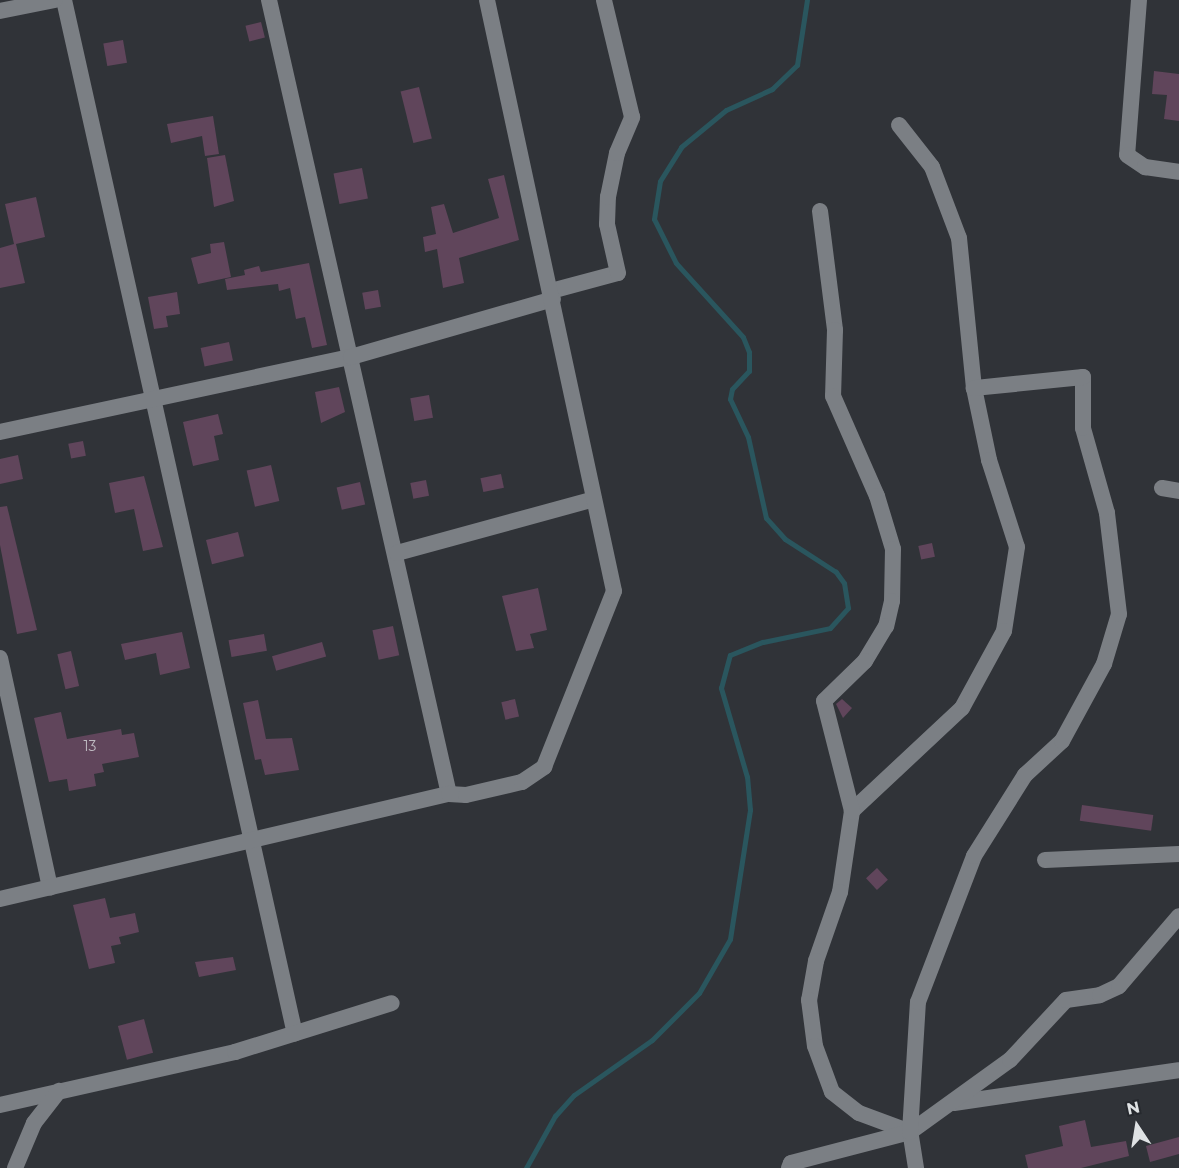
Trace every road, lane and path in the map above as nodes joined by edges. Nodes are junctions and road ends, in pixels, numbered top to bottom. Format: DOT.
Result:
graph roads {
  1 [pos="55,0"];
  2 [pos="64,0"];
  3 [pos="269,0"];
  4 [pos="487,0"];
  5 [pos="604,0"];
  6 [pos="1139,0"];
  7 [pos="0,11"];
  8 [pos="899,125"];
  9 [pos="1179,172"];
  10 [pos="820,211"];
  11 [pos="552,295"];
  12 [pos="351,357"];
  13 [pos="974,388"];
  14 [pos="151,402"];
  15 [pos="0,432"];
  16 [pos="1162,488"];
  17 [pos="1179,490"];
  18 [pos="594,499"];
  19 [pos="397,553"];
  20 [pos="0,657"];
  21 [pos="449,794"];
  22 [pos="852,811"];
  23 [pos="252,843"];
  24 [pos="1179,854"];
  25 [pos="1045,860"];
  26 [pos="50,888"];
  27 [pos="0,899"];
  28 [pos="1179,916"];
  29 [pos="392,1004"];
  30 [pos="295,1034"];
  31 [pos="1179,1070"];
  32 [pos="59,1092"];
  33 [pos="951,1104"];
  34 [pos="0,1105"];
  35 [pos="910,1132"];
  36 [pos="15,1168"];
  37 [pos="789,1168"];
  38 [pos="916,1168"];
  1 -- 7 [label="street"];
  2 -- 14 [label="street"];
  3 -- 12 [label="street"];
  4 -- 11 [label="street"];
  5 -- 11 [label="street"];
  6 -- 9 [label="street"];
  8 -- 13 [label="street"];
  10 -- 22 [label="street"];
  11 -- 12 [label="street"];
  11 -- 18 [label="street"];
  12 -- 14 [label="street"];
  12 -- 19 [label="street"];
  13 -- 22 [label="street"];
  13 -- 35 [label="street"];
  14 -- 15 [label="street"];
  14 -- 23 [label="street"];
  16 -- 17 [label="street"];
  18 -- 19 [label="street"];
  18 -- 21 [label="street"];
  19 -- 21 [label="street"];
  20 -- 26 [label="street"];
  21 -- 23 [label="street"];
  22 -- 35 [label="street"];
  23 -- 26 [label="street"];
  23 -- 30 [label="street"];
  24 -- 25 [label="street"];
  26 -- 27 [label="street"];
  28 -- 33 [label="street"];
  29 -- 30 [label="street"];
  30 -- 32 [label="street"];
  31 -- 33 [label="street"];
  32 -- 34 [label="street"];
  32 -- 36 [label="street"];
  33 -- 35 [label="street"];
  35 -- 37 [label="street"];
  35 -- 38 [label="street"];
}
